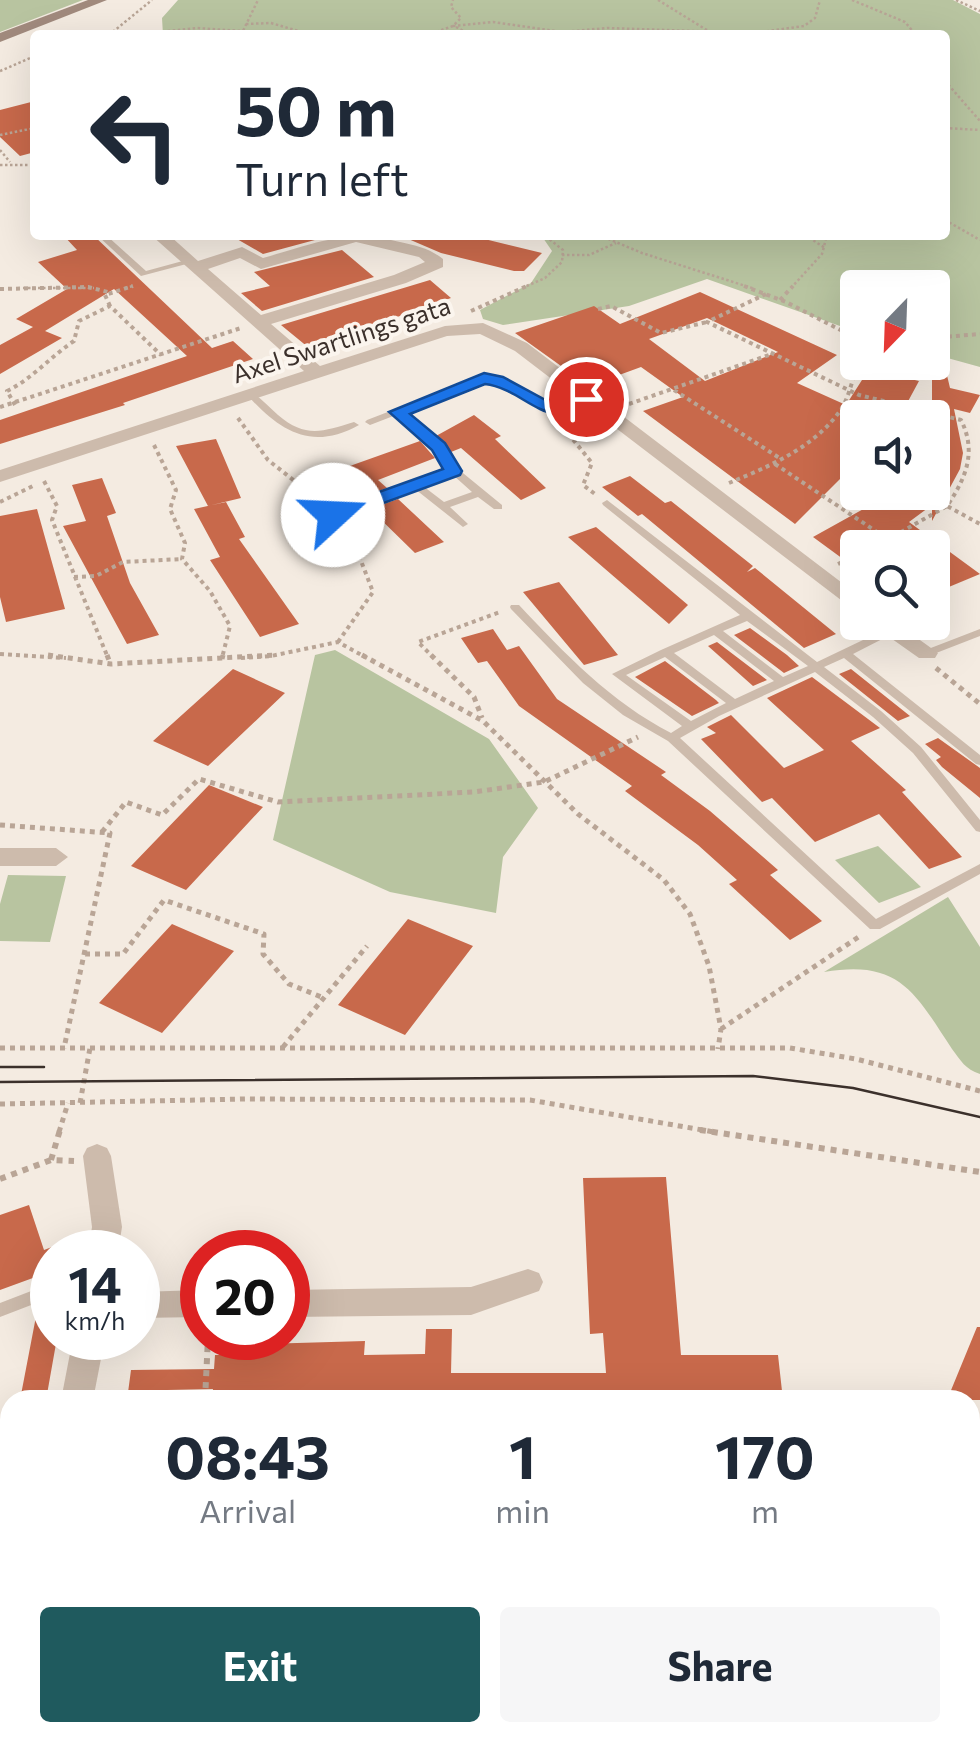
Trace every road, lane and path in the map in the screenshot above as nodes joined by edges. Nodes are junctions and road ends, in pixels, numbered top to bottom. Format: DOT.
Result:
graph roads {
  1 [pos="100,0"];
  2 [pos="152,0"];
  3 [pos="258,0"];
  4 [pos="453,0"];
  5 [pos="658,0"];
  6 [pos="820,0"];
  7 [pos="852,0"];
  8 [pos="956,0"];
  9 [pos="980,12"];
  10 [pos="246,24"];
  11 [pos="453,26"];
  12 [pos="115,30"];
  13 [pos="177,30"];
  14 [pos="215,30"];
  15 [pos="243,30"];
  16 [pos="294,30"];
  17 [pos="441,30"];
  18 [pos="461,30"];
  19 [pos="548,30"];
  20 [pos="584,30"];
  21 [pos="642,30"];
  22 [pos="705,30"];
  23 [pos="775,30"];
  24 [pos="912,30"];
  25 [pos="0,38"];
  26 [pos="30,58"];
  27 [pos="0,71"];
  28 [pos="950,87"];
  29 [pos="950,95"];
  30 [pos="957,96"];
  31 [pos="980,121"];
  32 [pos="950,128"];
  33 [pos="30,129"];
  34 [pos="980,130"];
  35 [pos="0,135"];
  36 [pos="0,150"];
  37 [pos="10,162"];
  38 [pos="30,164"];
  39 [pos="0,165"];
  40 [pos="950,223"];
  41 [pos="107,240"];
  42 [pos="165,240"];
  43 [pos="346,240"];
  44 [pos="369,240"];
  45 [pos="610,240"];
  46 [pos="813,240"];
  47 [pos="826,240"];
  48 [pos="980,240"];
  49 [pos="616,243"];
  50 [pos="825,248"];
  51 [pos="562,255"];
  52 [pos="193,264"];
  53 [pos="0,289"];
  54 [pos="112,293"];
  55 [pos="766,294"];
  56 [pos="780,300"];
  57 [pos="598,309"];
  58 [pos="230,316"];
  59 [pos="707,322"];
  60 [pos="250,325"];
  61 [pos="840,330"];
  62 [pos="980,334"];
  63 [pos="950,336"];
  64 [pos="772,354"];
  65 [pos="160,355"];
  66 [pos="316,373"];
  67 [pos="851,380"];
  68 [pos="848,387"];
  69 [pos="674,390"];
  70 [pos="586,399"];
  71 [pos="884,400"];
  72 [pos="241,403"];
  73 [pos="15,404"];
  74 [pos="0,407"];
  75 [pos="553,409"];
  76 [pos="398,412"];
  77 [pos="603,412"];
  78 [pos="950,417"];
  79 [pos="370,422"];
  80 [pos="354,424"];
  81 [pos="168,436"];
  82 [pos="782,460"];
  83 [pos="776,464"];
  84 [pos="454,471"];
  85 [pos="0,476"];
  86 [pos="416,485"];
  87 [pos="719,486"];
  88 [pos="479,493"];
  89 [pos="0,502"];
  90 [pos="950,502"];
  91 [pos="607,503"];
  92 [pos="443,506"];
  93 [pos="498,507"];
  94 [pos="950,508"];
  95 [pos="940,510"];
  96 [pos="333,515"];
  97 [pos="463,524"];
  98 [pos="980,524"];
  99 [pos="874,530"];
  100 [pos="906,530"];
  101 [pos="182,559"];
  102 [pos="72,577"];
  103 [pos="840,592"];
  104 [pos="515,606"];
  105 [pos="748,616"];
  106 [pos="714,630"];
  107 [pos="980,632"];
  108 [pos="866,640"];
  109 [pos="906,640"];
  110 [pos="665,652"];
  111 [pos="926,653"];
  112 [pos="0,654"];
  113 [pos="846,654"];
  114 [pos="222,660"];
  115 [pos="110,664"];
  116 [pos="813,668"];
  117 [pos="780,680"];
  118 [pos="733,703"];
  119 [pos="980,704"];
  120 [pos="483,721"];
  121 [pos="690,726"];
  122 [pos="653,729"];
  123 [pos="672,738"];
  124 [pos="980,761"];
  125 [pos="544,782"];
  126 [pos="0,826"];
  127 [pos="980,828"];
  128 [pos="102,832"];
  129 [pos="56,857"];
  130 [pos="0,858"];
  131 [pos="980,868"];
  132 [pos="876,926"];
  133 [pos="367,946"];
  134 [pos="84,954"];
  135 [pos="324,998"];
  136 [pos="721,1029"];
  137 [pos="283,1047"];
  138 [pos="0,1048"];
  139 [pos="64,1048"];
  140 [pos="90,1048"];
  141 [pos="718,1048"];
  142 [pos="980,1091"];
  143 [pos="68,1103"];
  144 [pos="80,1103"];
  145 [pos="0,1104"];
  146 [pos="98,1159"];
  147 [pos="51,1160"];
  148 [pos="980,1172"];
  149 [pos="0,1179"];
  150 [pos="106,1230"];
  151 [pos="528,1282"];
  152 [pos="30,1298"];
  153 [pos="310,1304"];
  154 [pos="0,1310"];
  155 [pos="85,1360"];
  156 [pos="207,1360"];
  157 [pos="79,1390"];
  158 [pos="205,1390"];
  1 -- 25 [label="street"];
  2 -- 12 [label="path"];
  3 -- 10 [label="path"];
  4 -- 11 [label="path"];
  5 -- 22 [label="path"];
  6 -- 23 [label="path"];
  7 -- 24 [label="path"];
  8 -- 9 [label="path"];
  10 -- 15 [label="path"];
  10 -- 16 [label="path"];
  11 -- 17 [label="path"];
  11 -- 18 [label="path"];
  11 -- 19 [label="path"];
  13 -- 14 [label="path"];
  20 -- 21 [label="path"];
  26 -- 27 [label="path"];
  28 -- 30 [label="path"];
  29 -- 30 [label="path"];
  30 -- 31 [label="path"];
  32 -- 34 [label="path"];
  33 -- 35 [label="path"];
  36 -- 37 [label="path"];
  37 -- 38 [label="path"];
  37 -- 39 [label="path"];
  40 -- 48 [label="path"];
  41 -- 52 [label="lane"];
  42 -- 52 [label="street"];
  43 -- 52 [label="street"];
  44 -- 60 [label="street"];
  45 -- 49 [label="path"];
  46 -- 50 [label="path"];
  47 -- 50 [label="path"];
  49 -- 51 [label="path"];
  49 -- 55 [label="path"];
  50 -- 56 [label="path"];
  52 -- 60 [label="street"];
  53 -- 54 [label="path"];
  55 -- 56 [label="path"];
  55 -- 59 [label="path"];
  56 -- 61 [label="path"];
  57 -- 59 [label="path"];
  58 -- 60 [label="path"];
  59 -- 64 [label="path"];
  60 -- 65 [label="path"];
  60 -- 66 [label="street"];
  62 -- 63 [label="path"];
  64 -- 68 [label="path"];
  64 -- 69 [label="path"];
  65 -- 73 [label="path"];
  65 -- 73 [label="path"];
  66 -- 70 [label="street, Axel Swartlings gata"];
  66 -- 72 [label="street, Axel Swartlings gata"];
  67 -- 68 [label="path"];
  68 -- 71 [label="path"];
  68 -- 82 [label="path"];
  69 -- 77 [label="path"];
  69 -- 82 [label="path"];
  70 -- 75 [label="lane"];
  70 -- 77 [label="street, Axel Swartlings gata"];
  72 -- 80 [label="lane"];
  72 -- 85 [label="street, Axel Swartlings gata"];
  73 -- 74 [label="path"];
  75 -- 76 [label="lane"];
  75 -- 91 [label="path"];
  76 -- 79 [label="lane"];
  76 -- 84 [label="lane"];
  77 -- 103 [label="street, Axel Swartlings gata"];
  78 -- 90 [label="path"];
  81 -- 101 [label="path"];
  82 -- 83 [label="path"];
  83 -- 87 [label="path"];
  83 -- 99 [label="path"];
  84 -- 86 [label="lane"];
  84 -- 88 [label="lane"];
  86 -- 92 [label="lane"];
  86 -- 96 [label="lane"];
  88 -- 92 [label="lane"];
  88 -- 93 [label="lane"];
  89 -- 102 [label="path"];
  91 -- 105 [label="lane"];
  92 -- 97 [label="lane"];
  94 -- 98 [label="path"];
  95 -- 100 [label="path"];
  101 -- 102 [label="path"];
  101 -- 114 [label="path"];
  102 -- 115 [label="path"];
  104 -- 120 [label="path"];
  104 -- 122 [label="lane"];
  105 -- 106 [label="lane"];
  105 -- 116 [label="lane"];
  106 -- 110 [label="lane"];
  106 -- 117 [label="lane"];
  107 -- 111 [label="lane"];
  108 -- 113 [label="lane"];
  109 -- 111 [label="street"];
  110 -- 118 [label="lane"];
  110 -- 121 [label="lane"];
  111 -- 119 [label="path"];
  112 -- 115 [label="path"];
  113 -- 116 [label="lane"];
  113 -- 124 [label="lane"];
  114 -- 115 [label="path"];
  114 -- 120 [label="path"];
  116 -- 117 [label="lane"];
  116 -- 127 [label="lane"];
  117 -- 118 [label="lane"];
  118 -- 121 [label="lane"];
  120 -- 125 [label="path"];
  121 -- 123 [label="lane"];
  122 -- 123 [label="lane"];
  122 -- 125 [label="path"];
  123 -- 132 [label="lane"];
  125 -- 128 [label="path"];
  125 -- 136 [label="path"];
  126 -- 128 [label="path"];
  128 -- 134 [label="path"];
  129 -- 130 [label="street"];
  131 -- 132 [label="lane"];
  132 -- 136 [label="path"];
  133 -- 135 [label="path"];
  134 -- 135 [label="path"];
  134 -- 139 [label="path"];
  135 -- 137 [label="path"];
  136 -- 141 [label="path"];
  137 -- 140 [label="path"];
  137 -- 141 [label="path"];
  138 -- 139 [label="path"];
  139 -- 140 [label="path"];
  140 -- 144 [label="path"];
  141 -- 142 [label="path"];
  143 -- 144 [label="path"];
  143 -- 145 [label="path"];
  143 -- 147 [label="path"];
  144 -- 148 [label="path"];
  146 -- 147 [label="path"];
  146 -- 150 [label="street"];
  147 -- 149 [label="path"];
  151 -- 153 [label="street"];
  152 -- 154 [label="lane"];
  155 -- 157 [label="street"];
  156 -- 158 [label="path"];
}
